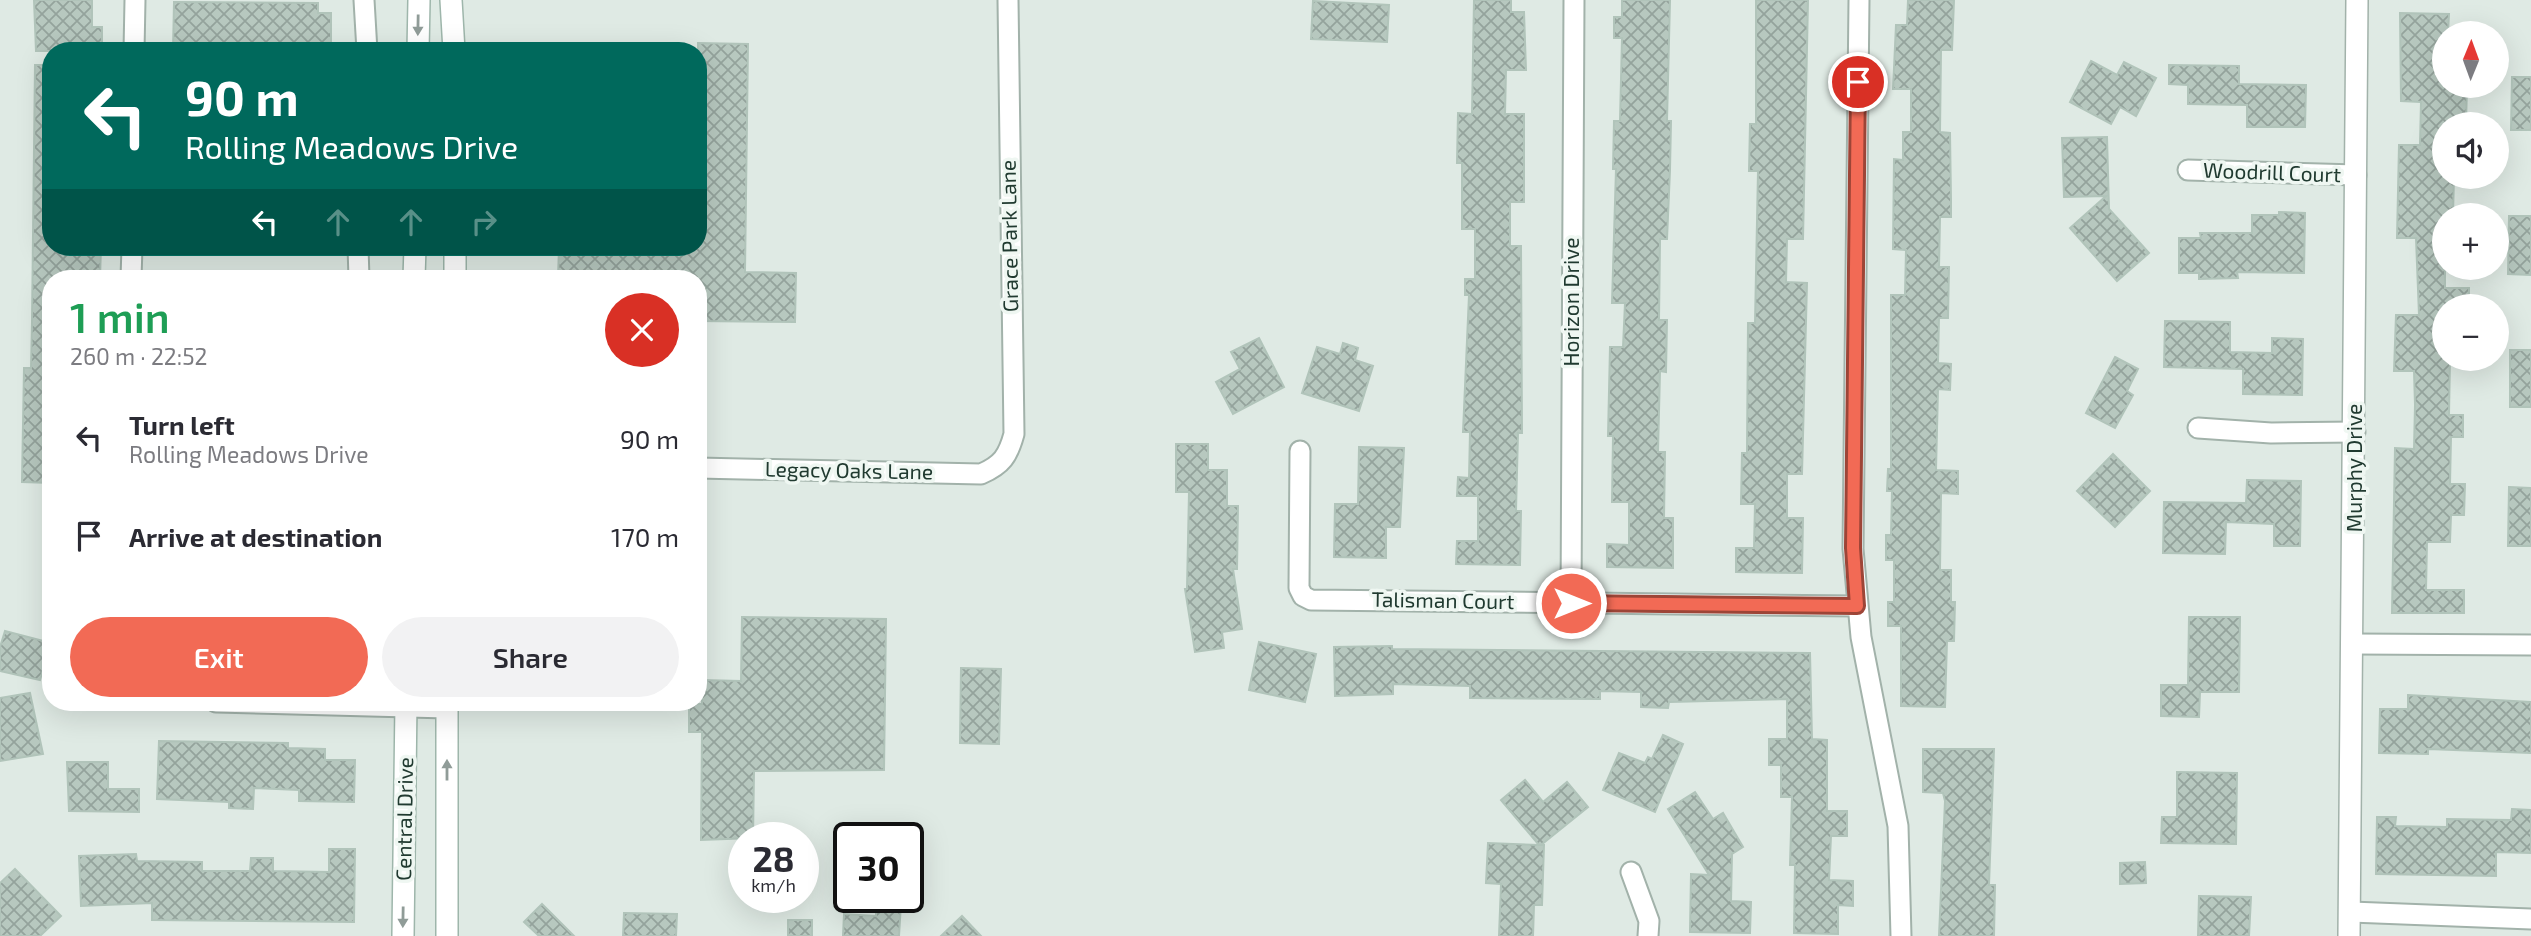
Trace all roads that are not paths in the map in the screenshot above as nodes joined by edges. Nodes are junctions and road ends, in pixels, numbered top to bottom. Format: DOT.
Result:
graph roads {
  1 [pos="135,0"];
  2 [pos="364,0"];
  3 [pos="419,0"];
  4 [pos="452,0"];
  5 [pos="1008,0"];
  6 [pos="1574,0"];
  7 [pos="1859,0"];
  8 [pos="2357,0"];
  9 [pos="134,42"];
  10 [pos="366,42"];
  11 [pos="418,42"];
  12 [pos="454,42"];
  13 [pos="2188,170"];
  14 [pos="2356,175"];
  15 [pos="2198,428"];
  16 [pos="2355,432"];
  17 [pos="1300,451"];
  18 [pos="998,467"];
  19 [pos="707,468"];
  20 [pos="1571,603"];
  21 [pos="1857,606"];
  22 [pos="2354,644"];
  23 [pos="2531,645"];
  24 [pos="406,711"];
  25 [pos="447,711"];
  26 [pos="1631,872"];
  27 [pos="2351,912"];
  28 [pos="2531,919"];
  29 [pos="403,936"];
  30 [pos="447,936"];
  31 [pos="1648,936"];
  32 [pos="1901,936"];
  33 [pos="2349,936"];
  1 -- 9 [label="street"];
  2 -- 10 [label="street"];
  3 -- 11 [label="street, one-way"];
  4 -- 12 [label="street"];
  5 -- 18 [label="street, Grace Park Lane"];
  6 -- 20 [label="street, Horizon Drive"];
  7 -- 21 [label="street"];
  8 -- 14 [label="street, Murphy Drive"];
  13 -- 14 [label="street, Woodrill Court"];
  14 -- 16 [label="street, Murphy Drive"];
  15 -- 16 [label="street"];
  16 -- 22 [label="street, Murphy Drive"];
  17 -- 20 [label="street, Talisman Court"];
  18 -- 19 [label="street, Legacy Oaks Lane"];
  20 -- 21 [label="street, Talisman Court"];
  21 -- 32 [label="street"];
  22 -- 23 [label="street"];
  22 -- 27 [label="street, Murphy Drive"];
  24 -- 29 [label="street, Central Drive, one-way"];
  30 -- 25 [label="street, Central Drive, one-way"];
  26 -- 31 [label="street"];
  27 -- 28 [label="street"];
  27 -- 33 [label="street, Murphy Drive"];
}
